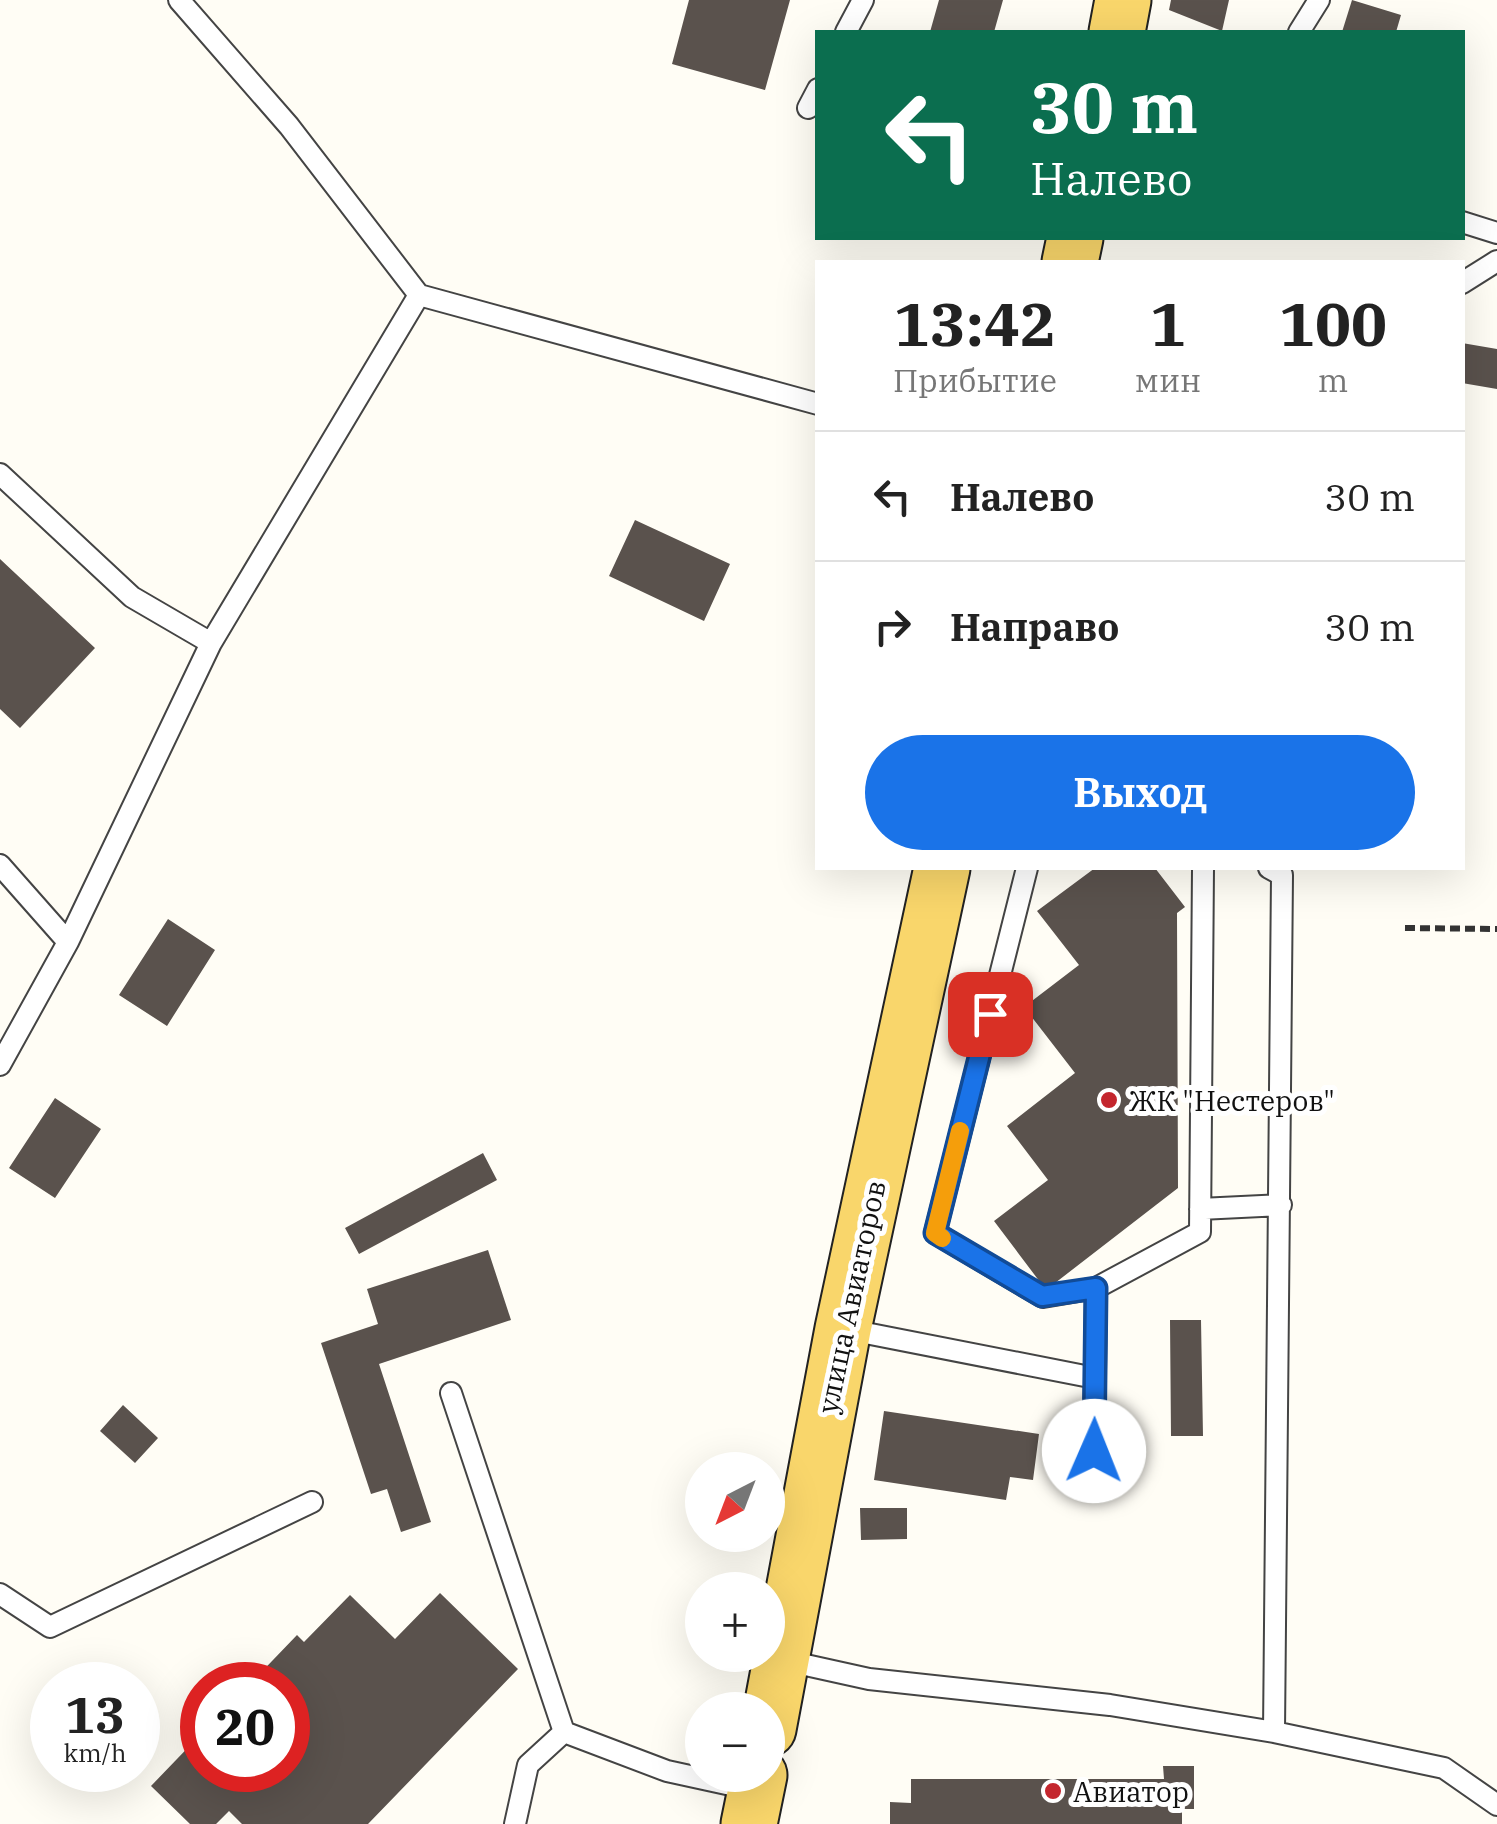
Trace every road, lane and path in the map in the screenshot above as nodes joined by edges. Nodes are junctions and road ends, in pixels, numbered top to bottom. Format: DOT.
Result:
graph roads {
  1 [pos="179,0"];
  2 [pos="863,0"];
  3 [pos="1099,0"];
  4 [pos="1124,0"];
  5 [pos="1319,0"];
  6 [pos="847,30"];
  7 [pos="1109,30"];
  8 [pos="1117,30"];
  9 [pos="1300,30"];
  10 [pos="1465,223"];
  11 [pos="1497,233"];
  12 [pos="1497,261"];
  13 [pos="1465,281"];
  14 [pos="420,295"];
  15 [pos="815,403"];
  16 [pos="0,474"];
  17 [pos="211,642"];
  18 [pos="0,865"];
  19 [pos="942,870"];
  20 [pos="1026,870"];
  21 [pos="1203,870"];
  22 [pos="1273,870"];
  23 [pos="1405,928"];
  24 [pos="1497,929"];
  25 [pos="68,942"];
  26 [pos="0,1065"];
  27 [pos="1281,1205"];
  28 [pos="1200,1209"];
  29 [pos="1096,1288"];
  30 [pos="843,1329"];
  31 [pos="1095,1378"];
  32 [pos="451,1393"];
  33 [pos="1094,1451"];
  34 [pos="312,1502"];
  35 [pos="0,1594"];
  36 [pos="785,1634"];
  37 [pos="785,1661"];
  38 [pos="564,1732"];
  39 [pos="1274,1732"];
  40 [pos="755,1796"];
  41 [pos="1497,1805"];
  42 [pos="514,1824"];
  1 -- 14 [label="lane"];
  2 -- 6 [label="lane"];
  3 -- 7 [label="lane"];
  4 -- 8 [label="main road"];
  5 -- 9 [label="lane"];
  10 -- 11 [label="lane"];
  12 -- 13 [label="lane"];
  14 -- 15 [label="lane"];
  14 -- 17 [label="lane"];
  16 -- 17 [label="lane"];
  17 -- 25 [label="lane"];
  18 -- 25 [label="lane"];
  19 -- 30 [label="main road, улица Авиаторов"];
  20 -- 29 [label="lane"];
  21 -- 28 [label="lane"];
  22 -- 27 [label="lane"];
  23 -- 24 [label="path"];
  25 -- 26 [label="lane"];
  27 -- 28 [label="lane"];
  27 -- 39 [label="lane"];
  28 -- 29 [label="lane"];
  29 -- 31 [label="lane"];
  30 -- 31 [label="lane"];
  30 -- 36 [label="main road, улица Авиаторов"];
  31 -- 33 [label="lane"];
  32 -- 38 [label="lane"];
  34 -- 35 [label="lane"];
  37 -- 39 [label="lane"];
  38 -- 40 [label="lane"];
  38 -- 42 [label="lane"];
  39 -- 41 [label="lane"];
}
